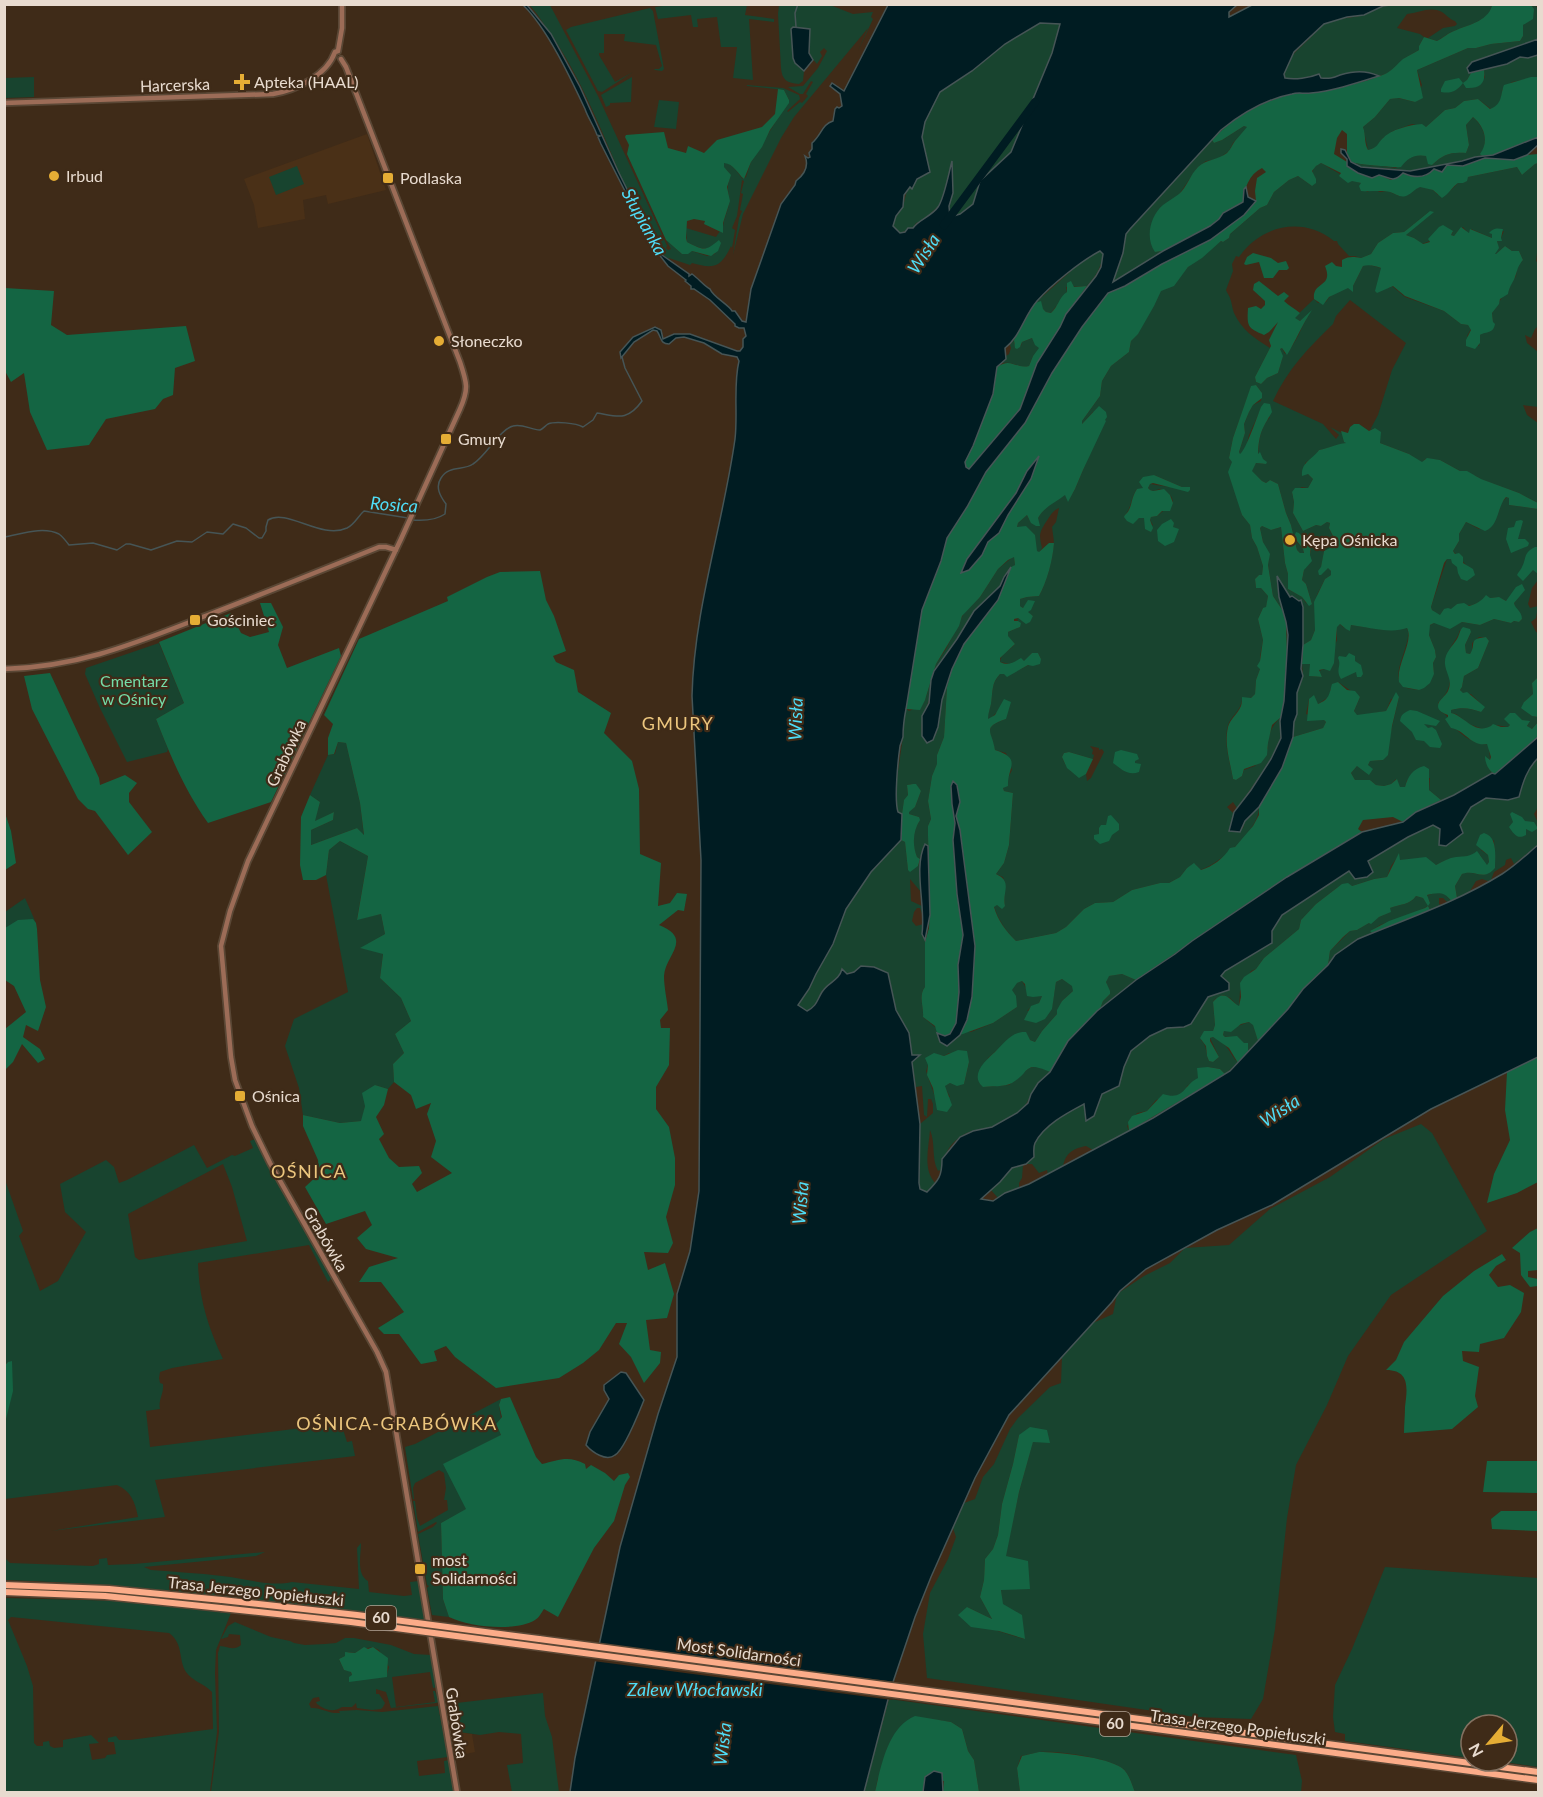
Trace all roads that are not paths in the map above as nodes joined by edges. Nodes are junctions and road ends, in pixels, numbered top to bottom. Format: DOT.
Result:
graph roads {
  1 [pos="342,4"];
  2 [pos="338,51"];
  3 [pos="334,57"];
  4 [pos="341,59"];
  5 [pos="4,103"];
  6 [pos="396,550"];
  7 [pos="4,669"];
  8 [pos="5,1590"];
  9 [pos="539,1639"];
  10 [pos="539,1647"];
  11 [pos="935,1693"];
  12 [pos="933,1701"];
  13 [pos="1539,1772"];
  14 [pos="1539,1780"];
  15 [pos="457,1792"];
  1 -- 2 [label="street"];
  2 -- 3 [label="street"];
  2 -- 4 [label="street"];
  3 -- 4 [label="street"];
  3 -- 5 [label="street, Harcerska"];
  4 -- 6 [label="street, Grabówka"];
  6 -- 7 [label="street"];
  6 -- 15 [label="street, Grabówka"];
  8 -- 9 [label="main road, Trasa Jerzego Popiełuszki / 60, bridge"];
  8 -- 10 [label="main road, Trasa Jerzego Popiełuszki / 60, bridge"];
  9 -- 11 [label="main road, Most Solidarności / 60"];
  10 -- 12 [label="main road, Most Solidarności / 60"];
  11 -- 13 [label="main road, Trasa Jerzego Popiełuszki / 60"];
  12 -- 14 [label="main road, Trasa Jerzego Popiełuszki / 60"];
}
